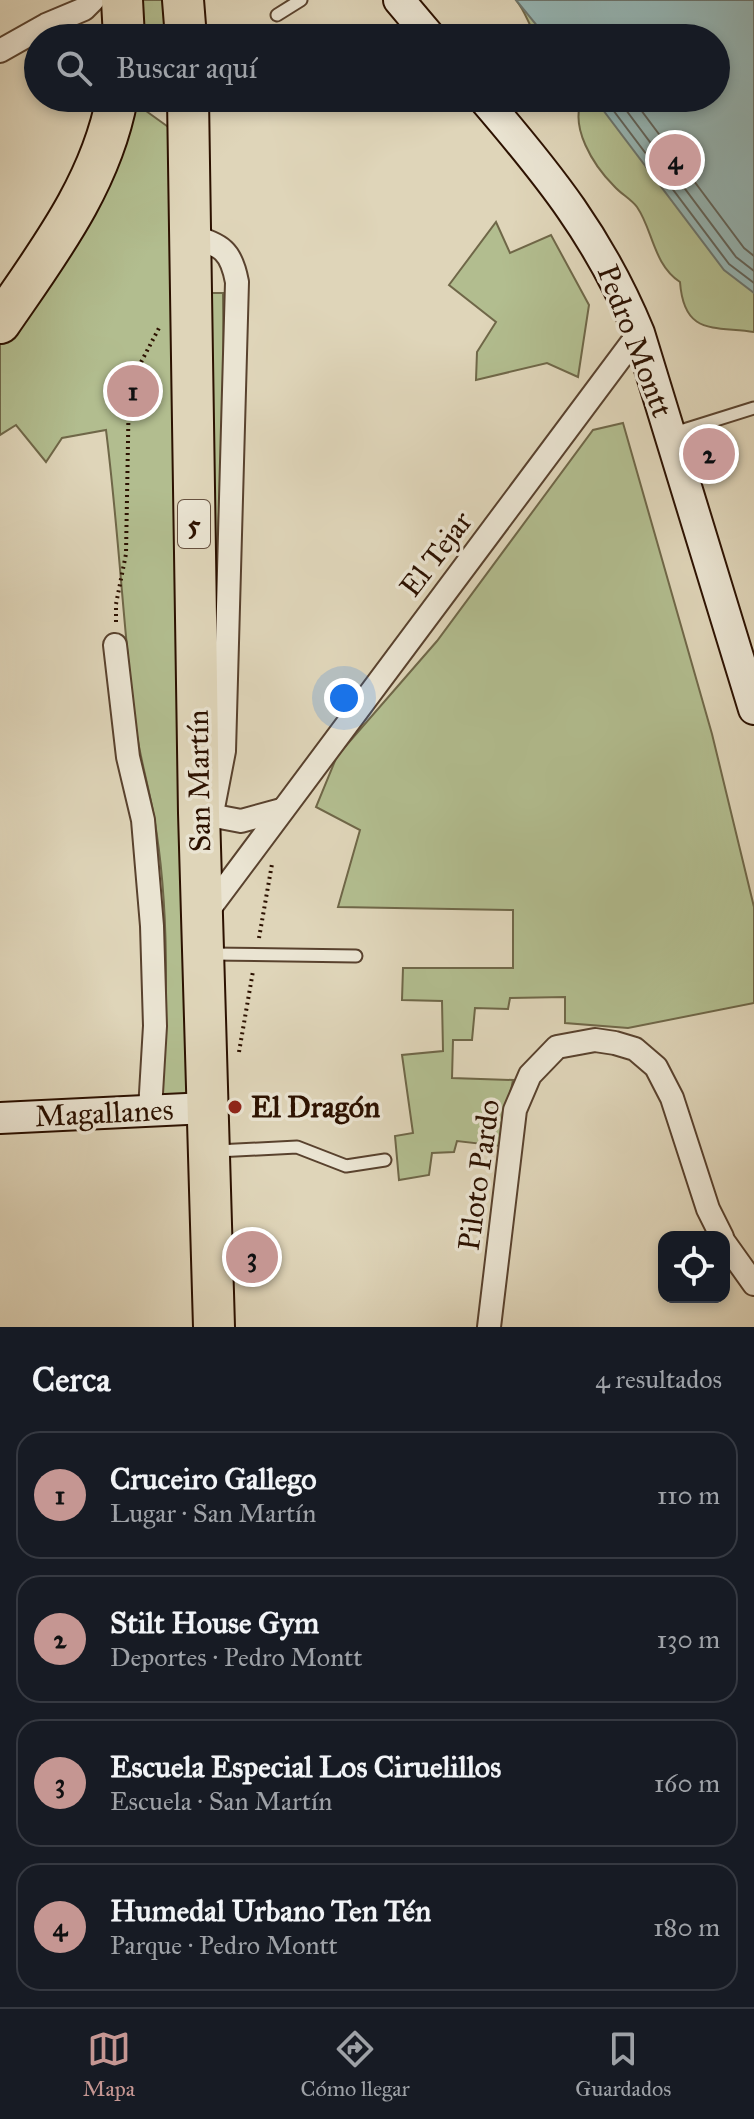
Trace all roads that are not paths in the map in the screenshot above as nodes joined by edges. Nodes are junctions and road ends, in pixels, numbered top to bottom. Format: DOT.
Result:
graph roads {
  1 [pos="183,0"];
  2 [pos="301,0"];
  3 [pos="399,0"];
  4 [pos="109,13"];
  5 [pos="277,15"];
  6 [pos="51,24"];
  7 [pos="185,24"];
  8 [pos="419,24"];
  9 [pos="24,37"];
  10 [pos="0,51"];
  11 [pos="113,112"];
  12 [pos="188,112"];
  13 [pos="494,112"];
  14 [pos="0,323"];
  15 [pos="639,333"];
  16 [pos="754,408"];
  17 [pos="671,435"];
  18 [pos="115,645"];
  19 [pos="754,709"];
  20 [pos="281,810"];
  21 [pos="205,813"];
  22 [pos="202,937"];
  23 [pos="356,956"];
  24 [pos="207,1108"];
  25 [pos="150,1110"];
  26 [pos="0,1118"];
  27 [pos="208,1151"];
  28 [pos="385,1160"];
  29 [pos="719,1231"];
  30 [pos="730,1249"];
  31 [pos="754,1284"];
  32 [pos="214,1327"];
  33 [pos="489,1327"];
  1 -- 7 [label="highway"];
  2 -- 5 [label="lane"];
  3 -- 8 [label="main road"];
  4 -- 6 [label="street"];
  9 -- 10 [label="street"];
  11 -- 14 [label="highway"];
  12 -- 21 [label="highway, San Martín / 5"];
  13 -- 15 [label="main road, Pedro Montt"];
  15 -- 17 [label="main road, Pedro Montt"];
  15 -- 20 [label="street, El Tejar"];
  16 -- 17 [label="lane"];
  17 -- 19 [label="main road, Pedro Montt"];
  18 -- 25 [label="street, San Martín"];
  20 -- 21 [label="street"];
  20 -- 22 [label="street, El Tejar"];
  21 -- 22 [label="highway, San Martín / 5"];
  22 -- 23 [label="lane"];
  22 -- 24 [label="highway, San Martín / 5"];
  24 -- 25 [label="main road, Magallanes"];
  24 -- 27 [label="highway, San Martín / 5"];
  25 -- 26 [label="main road, Magallanes"];
  27 -- 28 [label="lane"];
  27 -- 32 [label="highway, San Martín / 5"];
  29 -- 33 [label="street, Piloto Pardo"];
  30 -- 31 [label="street, Piloto Pardo"];
}
